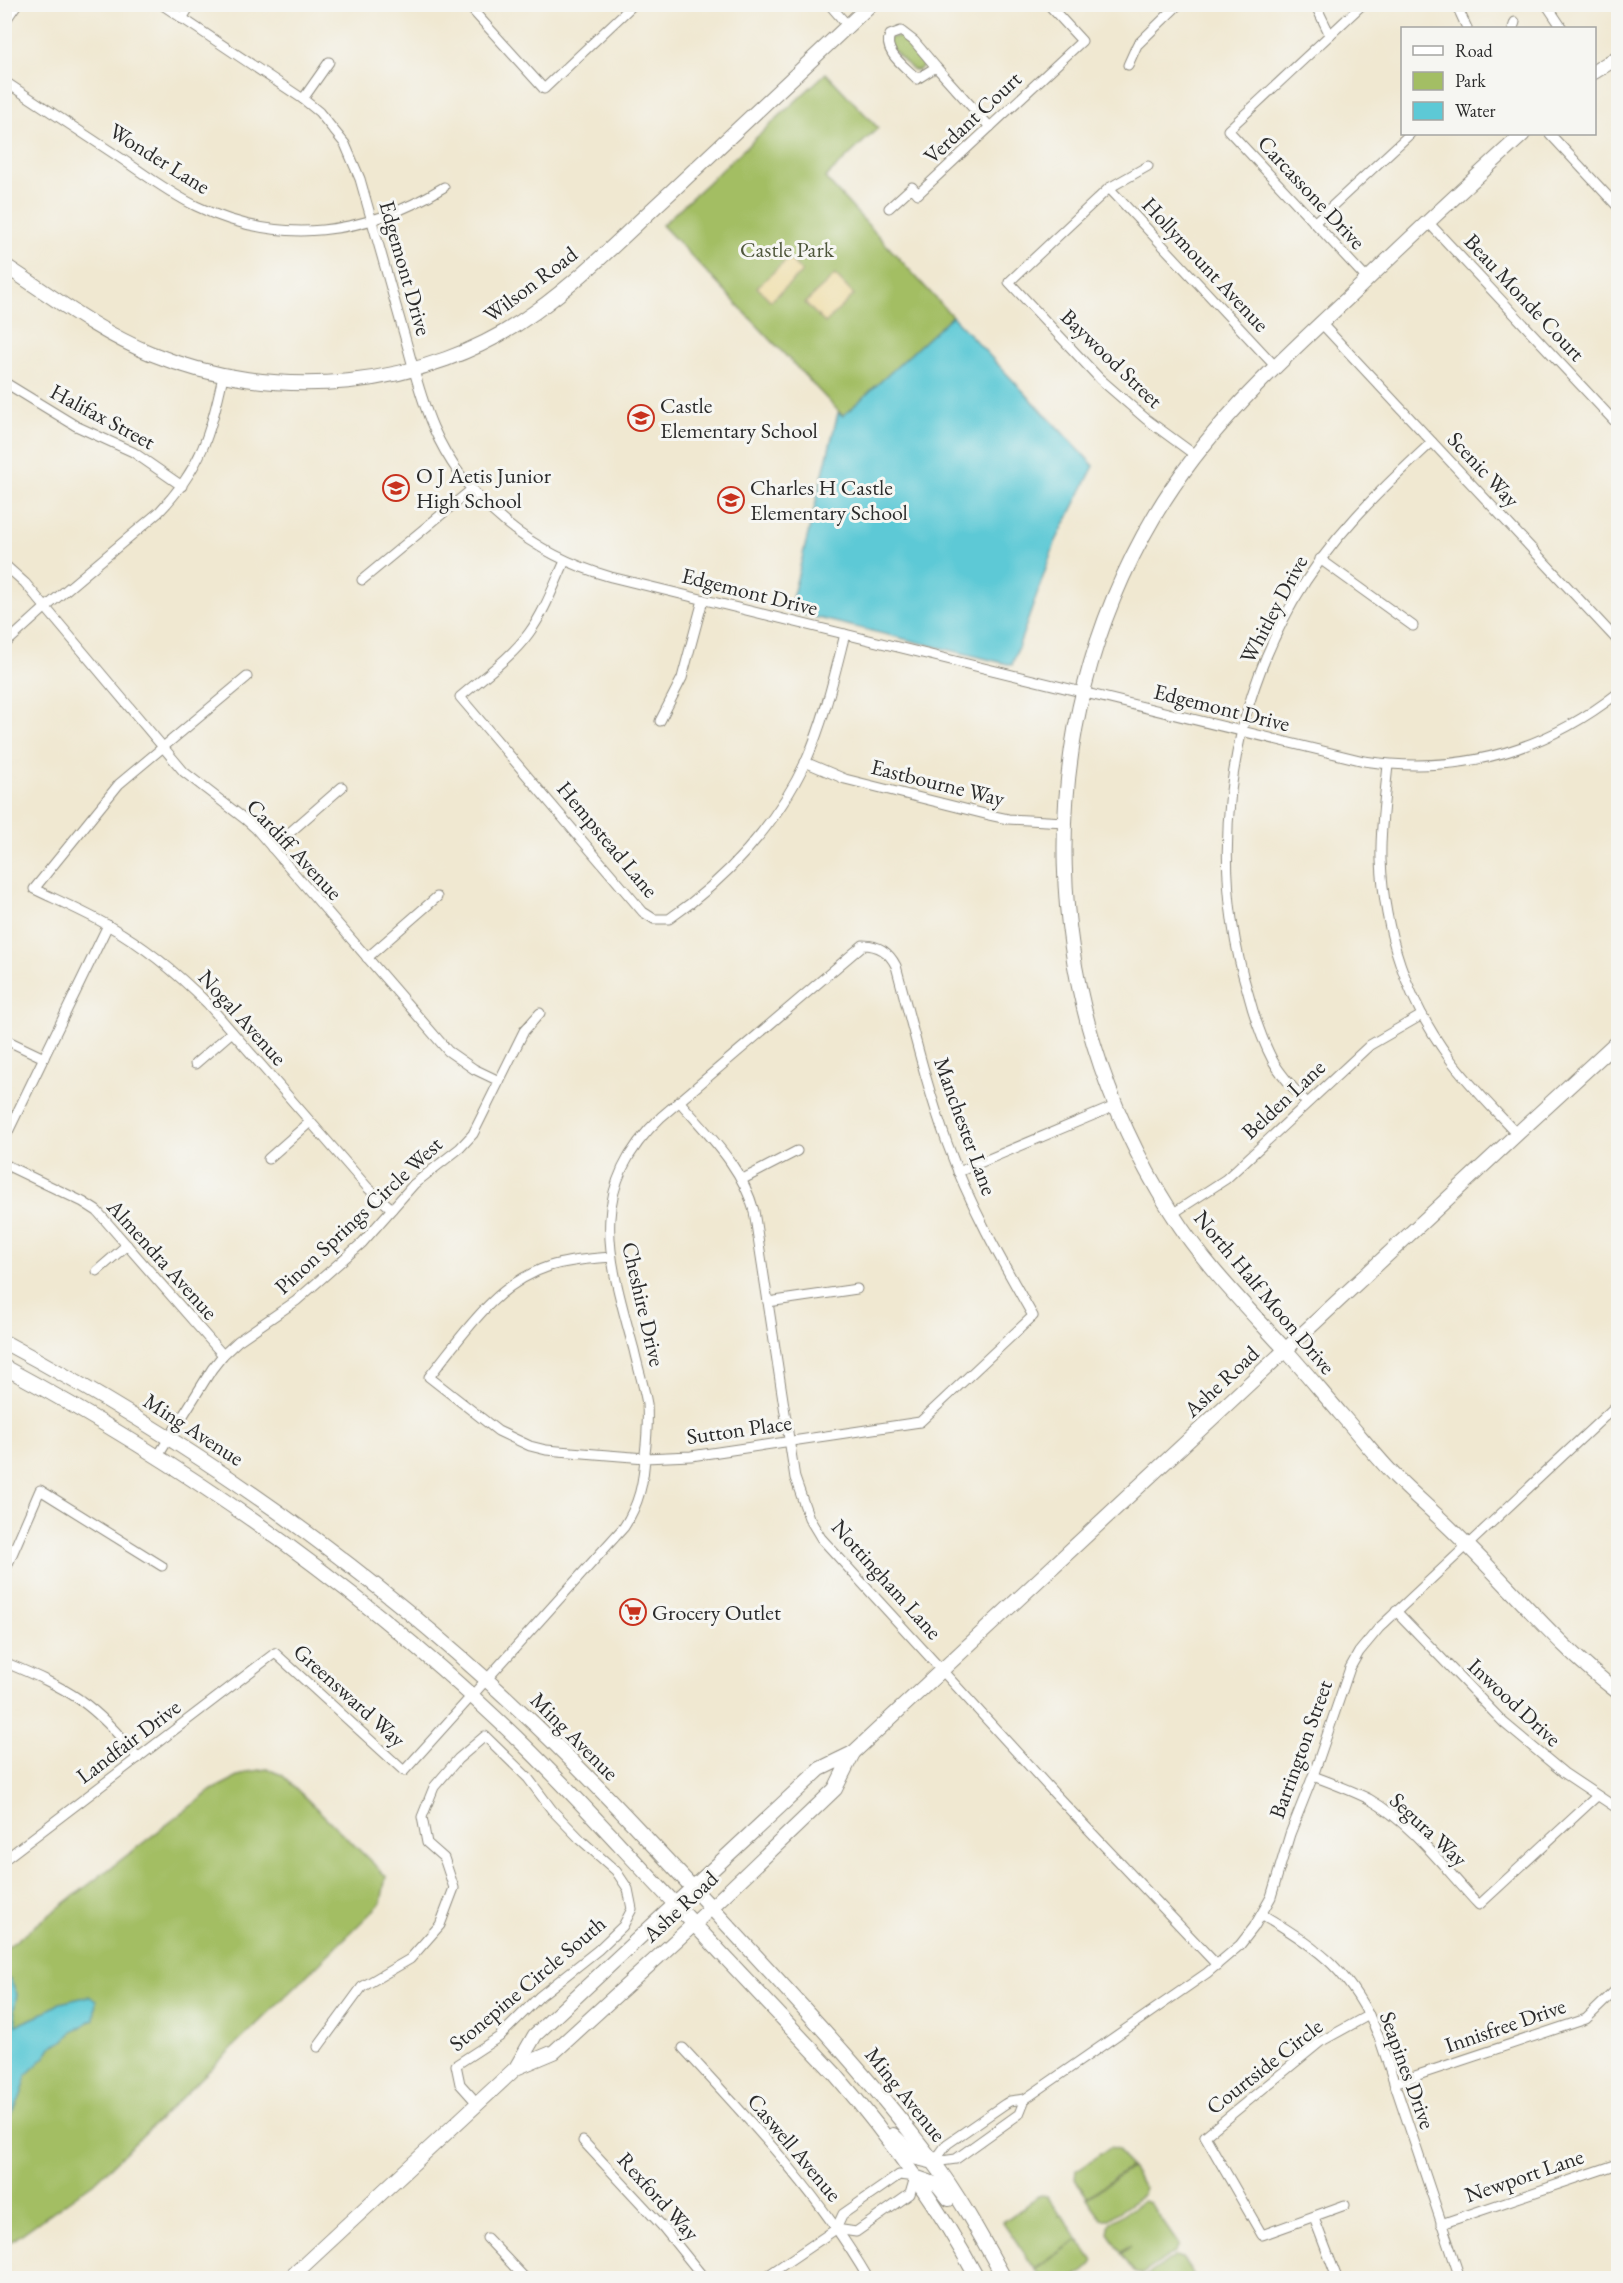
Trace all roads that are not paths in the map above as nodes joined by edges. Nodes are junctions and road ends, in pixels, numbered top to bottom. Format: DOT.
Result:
graph roads {
  1 [pos="16,4"];
  2 [pos="161,4"];
  3 [pos="191,4"];
  4 [pos="467,4"];
  5 [pos="634,4"];
  6 [pos="829,4"];
  7 [pos="871,4"];
  8 [pos="1048,4"];
  9 [pos="1179,4"];
  10 [pos="1315,4"];
  11 [pos="1363,4"];
  12 [pos="1456,4"];
  13 [pos="1546,4"];
  14 [pos="182,19"];
  15 [pos="4,23"];
  16 [pos="848,26"];
  17 [pos="1467,27"];
  18 [pos="1561,27"];
  19 [pos="1330,35"];
  20 [pos="1618,57"];
  21 [pos="329,62"];
  22 [pos="1128,65"];
  23 [pos="936,67"];
  24 [pos="1596,71"];
  25 [pos="4,81"];
  26 [pos="303,99"];
  27 [pos="990,127"];
  28 [pos="1409,135"];
  29 [pos="1522,135"];
  30 [pos="1551,135"];
  31 [pos="1148,166"];
  32 [pos="444,188"];
  33 [pos="1109,188"];
  34 [pos="1618,207"];
  35 [pos="889,208"];
  36 [pos="372,221"];
  37 [pos="1428,222"];
  38 [pos="1314,223"];
  39 [pos="4,265"];
  40 [pos="1367,279"];
  41 [pos="1321,323"];
  42 [pos="1275,366"];
  43 [pos="414,369"];
  44 [pos="223,376"];
  45 [pos="4,382"];
  46 [pos="1618,425"];
  47 [pos="1432,442"];
  48 [pos="1195,455"];
  49 [pos="182,486"];
  50 [pos="471,490"];
  51 [pos="1320,559"];
  52 [pos="565,561"];
  53 [pos="4,564"];
  54 [pos="362,580"];
  55 [pos="704,600"];
  56 [pos="46,607"];
  57 [pos="1413,626"];
  58 [pos="845,634"];
  59 [pos="1618,641"];
  60 [pos="4,645"];
  61 [pos="247,677"];
  62 [pos="1083,693"];
  63 [pos="1618,693"];
  64 [pos="660,721"];
  65 [pos="1241,732"];
  66 [pos="162,747"];
  67 [pos="806,762"];
  68 [pos="1388,765"];
  69 [pos="342,787"];
  70 [pos="1065,822"];
  71 [pos="272,848"];
  72 [pos="437,897"];
  73 [pos="108,925"];
  74 [pos="878,947"];
  75 [pos="367,958"];
  76 [pos="540,1013"];
  77 [pos="1422,1015"];
  78 [pos="232,1032"];
  79 [pos="4,1038"];
  80 [pos="1618,1041"];
  81 [pos="44,1058"];
  82 [pos="195,1064"];
  83 [pos="499,1081"];
  84 [pos="679,1101"];
  85 [pos="1307,1103"];
  86 [pos="1115,1106"];
  87 [pos="310,1122"];
  88 [pos="1517,1134"];
  89 [pos="4,1140"];
  90 [pos="796,1151"];
  91 [pos="268,1159"];
  92 [pos="4,1164"];
  93 [pos="958,1172"];
  94 [pos="743,1179"];
  95 [pos="392,1209"];
  96 [pos="1172,1214"];
  97 [pos="127,1245"];
  98 [pos="610,1257"];
  99 [pos="97,1271"];
  100 [pos="857,1289"];
  101 [pos="768,1302"];
  102 [pos="1033,1316"];
  103 [pos="4,1342"];
  104 [pos="1285,1350"];
  105 [pos="223,1355"];
  106 [pos="4,1367"];
  107 [pos="1618,1404"];
  108 [pos="168,1437"];
  109 [pos="789,1442"];
  110 [pos="158,1456"];
  111 [pos="645,1458"];
  112 [pos="1468,1545"];
  113 [pos="162,1566"];
  114 [pos="4,1573"];
  115 [pos="1396,1611"];
  116 [pos="275,1653"];
  117 [pos="4,1662"];
  118 [pos="942,1670"];
  119 [pos="485,1678"];
  120 [pos="1618,1692"];
  121 [pos="471,1695"];
  122 [pos="853,1753"];
  123 [pos="138,1758"];
  124 [pos="1313,1776"];
  125 [pos="1597,1796"];
  126 [pos="1618,1809"];
  127 [pos="4,1860"];
  128 [pos="693,1889"];
  129 [pos="675,1904"];
  130 [pos="710,1907"];
  131 [pos="1263,1915"];
  132 [pos="694,1924"];
  133 [pos="1217,1965"];
  134 [pos="1618,1988"];
  135 [pos="1369,2015"];
  136 [pos="318,2047"];
  137 [pos="682,2048"];
  138 [pos="516,2068"];
  139 [pos="1394,2083"];
  140 [pos="1025,2099"];
  141 [pos="477,2103"];
  142 [pos="859,2103"];
  143 [pos="583,2141"];
  144 [pos="934,2162"];
  145 [pos="1618,2164"];
  146 [pos="915,2177"];
  147 [pos="1346,2205"];
  148 [pos="1314,2218"];
  149 [pos="1441,2224"];
  150 [pos="836,2229"];
  151 [pos="979,2235"];
  152 [pos="487,2238"];
  153 [pos="290,2278"];
  154 [pos="525,2278"];
  155 [pos="704,2278"];
  156 [pos="764,2278"];
  157 [pos="868,2278"];
  158 [pos="977,2278"];
  159 [pos="1004,2278"];
  160 [pos="1337,2278"];
  161 [pos="1460,2278"];
  1 -- 15 [label="street"];
  2 -- 14 [label="street, Edgemont Drive"];
  3 -- 14 [label="street"];
  4 -- 5 [label="street"];
  6 -- 16 [label="street"];
  7 -- 16 [label="street, Wilson Road"];
  8 -- 27 [label="street, Verdant Court"];
  9 -- 22 [label="street"];
  10 -- 19 [label="street"];
  11 -- 19 [label="street"];
  12 -- 17 [label="street"];
  13 -- 18 [label="street"];
  14 -- 26 [label="street, Edgemont Drive"];
  16 -- 43 [label="street, Wilson Road"];
  19 -- 38 [label="street, Carcassone Drive"];
  20 -- 24 [label="street"];
  21 -- 26 [label="street"];
  23 -- 23 [label="street"];
  23 -- 27 [label="street"];
  25 -- 36 [label="street, Wonder Lane"];
  26 -- 36 [label="street, Edgemont Drive"];
  27 -- 35 [label="street, Verdant Court"];
  28 -- 38 [label="street"];
  29 -- 37 [label="street, North Half Moon Drive"];
  30 -- 34 [label="street"];
  31 -- 33 [label="street"];
  32 -- 36 [label="street, Wonder Lane"];
  33 -- 42 [label="street, Hollymount Avenue"];
  33 -- 48 [label="street, Baywood Street"];
  36 -- 43 [label="street, Edgemont Drive"];
  37 -- 40 [label="street, North Half Moon Drive"];
  37 -- 46 [label="street, Beau Monde Court"];
  38 -- 40 [label="street, Carcassone Drive"];
  39 -- 44 [label="street, Wilson Road"];
  40 -- 41 [label="street, North Half Moon Drive"];
  41 -- 42 [label="street, North Half Moon Drive"];
  41 -- 47 [label="street, Scenic Way"];
  42 -- 48 [label="street, North Half Moon Drive"];
  43 -- 44 [label="street, Wilson Road"];
  43 -- 50 [label="street, Edgemont Drive"];
  44 -- 49 [label="street"];
  45 -- 49 [label="street, Halifax Street"];
  47 -- 51 [label="street, Whitley Drive"];
  47 -- 59 [label="street, Scenic Way"];
  48 -- 62 [label="street, North Half Moon Drive"];
  49 -- 56 [label="street"];
  50 -- 52 [label="street, Edgemont Drive"];
  50 -- 54 [label="street"];
  51 -- 57 [label="street"];
  51 -- 65 [label="street, Whitley Drive"];
  52 -- 55 [label="street, Edgemont Drive"];
  52 -- 67 [label="street, Hempstead Lane"];
  53 -- 56 [label="street, Cardiff Avenue"];
  55 -- 58 [label="street, Edgemont Drive"];
  55 -- 64 [label="street"];
  56 -- 60 [label="street"];
  56 -- 66 [label="street, Cardiff Avenue"];
  58 -- 62 [label="street, Edgemont Drive"];
  58 -- 67 [label="street, Hempstead Lane"];
  61 -- 66 [label="street"];
  62 -- 65 [label="street, Edgemont Drive"];
  62 -- 70 [label="street, North Half Moon Drive"];
  63 -- 68 [label="street, Edgemont Drive"];
  65 -- 68 [label="street, Edgemont Drive"];
  65 -- 85 [label="street, Whitley Drive"];
  66 -- 71 [label="street, Cardiff Avenue"];
  66 -- 73 [label="street, Nogal Avenue"];
  67 -- 70 [label="street, Eastbourne Way"];
  68 -- 77 [label="street"];
  69 -- 71 [label="street"];
  70 -- 86 [label="street, North Half Moon Drive"];
  71 -- 75 [label="street, Cardiff Avenue"];
  72 -- 75 [label="street"];
  73 -- 78 [label="street, Nogal Avenue"];
  73 -- 81 [label="street"];
  74 -- 84 [label="street, Cheshire Drive"];
  74 -- 93 [label="street, Manchester Lane"];
  75 -- 83 [label="street, Cardiff Avenue"];
  76 -- 83 [label="street, Pinon Springs Circle West"];
  77 -- 85 [label="street, Belden Lane"];
  77 -- 88 [label="street"];
  78 -- 82 [label="street"];
  78 -- 87 [label="street, Nogal Avenue"];
  79 -- 81 [label="street"];
  80 -- 88 [label="street, Ashe Road"];
  81 -- 89 [label="street"];
  83 -- 95 [label="street, Pinon Springs Circle West"];
  84 -- 94 [label="street, Nottingham Lane"];
  84 -- 98 [label="street, Cheshire Drive"];
  85 -- 96 [label="street, Belden Lane"];
  86 -- 93 [label="street"];
  86 -- 96 [label="street, North Half Moon Drive"];
  87 -- 91 [label="street"];
  87 -- 95 [label="street, Nogal Avenue"];
  88 -- 104 [label="street, Ashe Road"];
  90 -- 94 [label="street"];
  92 -- 97 [label="street, Almendra Avenue"];
  93 -- 102 [label="street, Manchester Lane"];
  94 -- 101 [label="street, Nottingham Lane"];
  95 -- 105 [label="street, Pinon Springs Circle West"];
  96 -- 104 [label="street, North Half Moon Drive"];
  97 -- 99 [label="street"];
  97 -- 105 [label="street, Almendra Avenue"];
  98 -- 111 [label="street, Cheshire Drive"];
  98 -- 111 [label="street, Sutton Place"];
  100 -- 101 [label="street"];
  101 -- 109 [label="street, Nottingham Lane"];
  102 -- 109 [label="street, Sutton Place"];
  103 -- 108 [label="street, Ming Avenue"];
  104 -- 112 [label="street, North Half Moon Drive"];
  104 -- 118 [label="street, Ashe Road"];
  105 -- 108 [label="street, Pinon Springs Circle West"];
  106 -- 110 [label="street, Ming Avenue"];
  107 -- 112 [label="street, Barrington Street"];
  108 -- 110 [label="street, Pinon Springs Circle West"];
  108 -- 119 [label="street, Ming Avenue"];
  109 -- 111 [label="street, Sutton Place"];
  109 -- 118 [label="street, Nottingham Lane"];
  110 -- 121 [label="street, Ming Avenue"];
  111 -- 119 [label="street, Cheshire Drive"];
  112 -- 115 [label="street, Barrington Street"];
  112 -- 120 [label="street, North Half Moon Drive"];
  113 -- 114 [label="street"];
  115 -- 124 [label="street, Barrington Street"];
  115 -- 125 [label="street, Inwood Drive"];
  116 -- 121 [label="street, Greensward Way"];
  116 -- 123 [label="street, Landfair Drive"];
  117 -- 123 [label="street"];
  118 -- 122 [label="street, Ashe Road"];
  118 -- 133 [label="street, Nottingham Lane"];
  119 -- 121 [label="street, Cheshire Drive"];
  119 -- 128 [label="street, Ming Avenue"];
  121 -- 129 [label="street, Ming Avenue"];
  122 -- 128 [label="street, Ashe Road"];
  122 -- 130 [label="street, Ashe Road"];
  123 -- 127 [label="street, Landfair Drive"];
  124 -- 125 [label="street, Segura Way"];
  124 -- 131 [label="street, Barrington Street"];
  125 -- 126 [label="street, Inwood Drive"];
  128 -- 129 [label="street, Ashe Road"];
  128 -- 130 [label="street, Ming Avenue"];
  129 -- 132 [label="street, Ming Avenue"];
  129 -- 138 [label="street, Ashe Road"];
  130 -- 132 [label="street, Ashe Road"];
  130 -- 144 [label="street, Ming Avenue"];
  131 -- 133 [label="street, Barrington Street"];
  131 -- 135 [label="street, Seapines Drive"];
  132 -- 138 [label="street, Ashe Road"];
  132 -- 142 [label="street, Ming Avenue"];
  133 -- 140 [label="street, Barrington Street"];
  134 -- 139 [label="street, Innisfree Drive"];
  135 -- 139 [label="street, Seapines Drive"];
  135 -- 148 [label="street, Courtside Circle"];
  136 -- 141 [label="street, Stonepine Circle South"];
  137 -- 150 [label="street, Caswell Avenue"];
  138 -- 141 [label="street, Ashe Road"];
  139 -- 149 [label="street, Seapines Drive"];
  140 -- 144 [label="street, Barrington Street"];
  140 -- 144 [label="street, Barrington Street"];
  141 -- 153 [label="street, Ashe Road"];
  142 -- 144 [label="street"];
  142 -- 146 [label="street, Ming Avenue"];
  143 -- 155 [label="street, Rexford Way"];
  144 -- 151 [label="street, Ming Avenue"];
  145 -- 149 [label="street, Newport Lane"];
  146 -- 150 [label="street"];
  146 -- 150 [label="street"];
  146 -- 151 [label="street"];
  146 -- 158 [label="street, Ming Avenue"];
  147 -- 148 [label="street, Courtside Circle"];
  148 -- 160 [label="street"];
  149 -- 161 [label="street, Seapines Drive"];
  150 -- 156 [label="street"];
  150 -- 157 [label="street, Caswell Avenue"];
  151 -- 159 [label="street, Ming Avenue"];
  152 -- 154 [label="street"];
}
